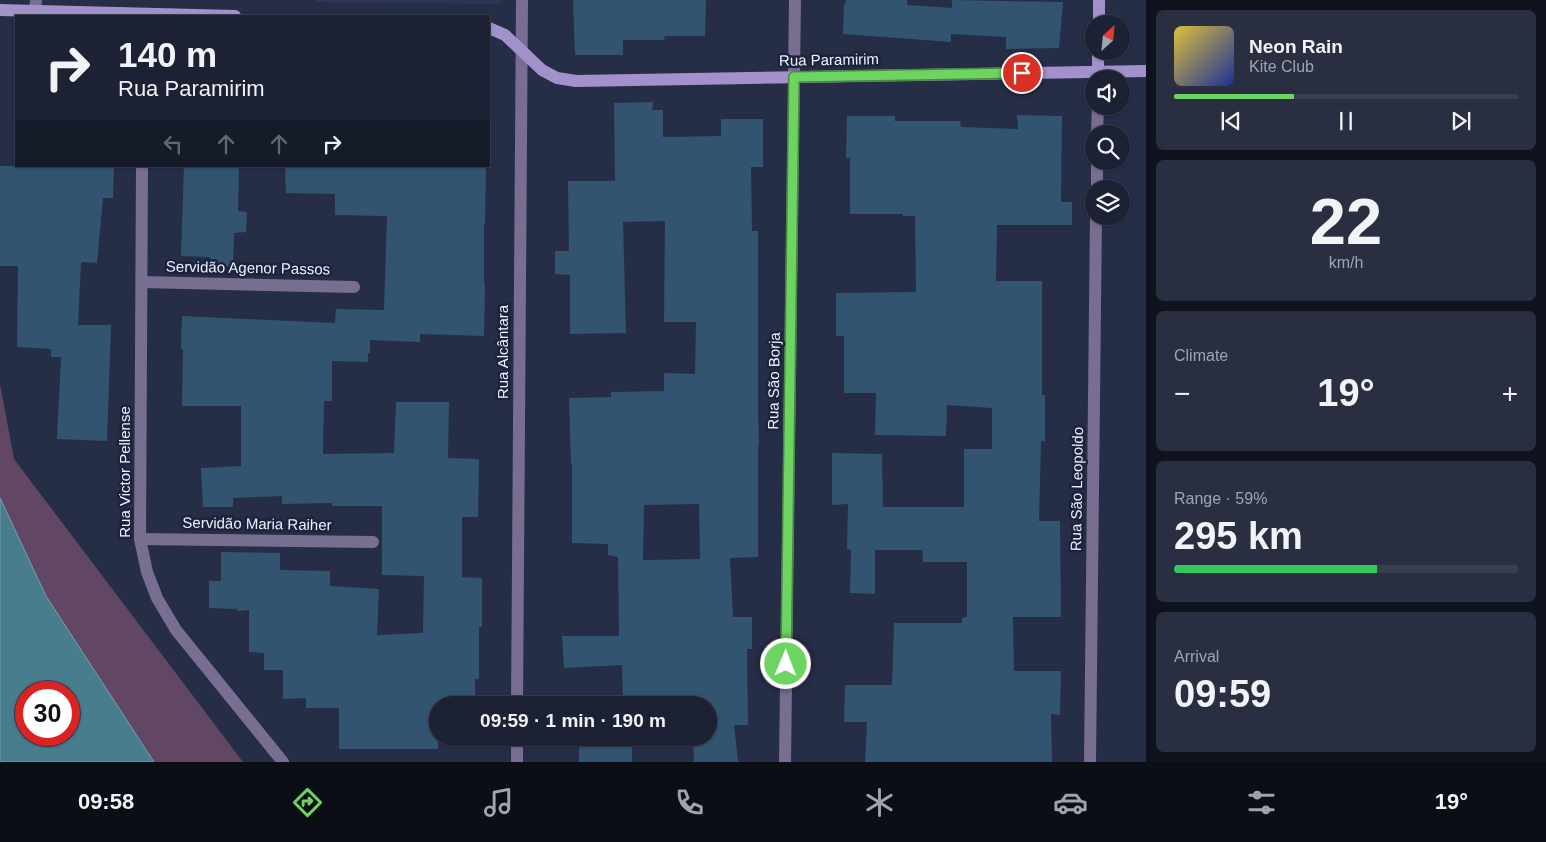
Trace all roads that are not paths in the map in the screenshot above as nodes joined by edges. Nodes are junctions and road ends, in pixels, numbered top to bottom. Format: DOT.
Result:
graph roads {
  1 [pos="522,0"];
  2 [pos="795,0"];
  3 [pos="1099,0"];
  4 [pos="36,6"];
  5 [pos="0,10"];
  6 [pos="143,15"];
  7 [pos="1099,15"];
  8 [pos="490,28"];
  9 [pos="522,52"];
  10 [pos="1146,71"];
  11 [pos="1130,72"];
  12 [pos="1085,75"];
  13 [pos="794,77"];
  14 [pos="142,167"];
  15 [pos="1096,225"];
  16 [pos="142,282"];
  17 [pos="354,287"];
  18 [pos="140,539"];
  19 [pos="372,542"];
  20 [pos="517,696"];
  21 [pos="517,746"];
  22 [pos="283,762"];
  23 [pos="517,762"];
  24 [pos="785,762"];
  25 [pos="1090,762"];
  1 -- 9 [label="street, Rua Alcântara"];
  2 -- 13 [label="street, Rua São Borja"];
  3 -- 7 [label="street"];
  4 -- 5 [label="street"];
  4 -- 6 [label="street"];
  8 -- 9 [label="street, Rua Paramirim"];
  9 -- 13 [label="street, Rua Paramirim"];
  9 -- 20 [label="street, Rua Alcântara"];
  10 -- 11 [label="street, Rua Paramirim"];
  12 -- 13 [label="street, Rua Paramirim"];
  13 -- 24 [label="street, Rua São Borja"];
  14 -- 16 [label="street, Rua Victor Pellense"];
  15 -- 25 [label="street, Rua São Leopoldo"];
  16 -- 17 [label="street, Servidão Agenor Passos"];
  16 -- 18 [label="street, Rua Victor Pellense"];
  18 -- 19 [label="street, Servidão Maria Raiher"];
  18 -- 22 [label="street, Rua Victor Pellense"];
  21 -- 23 [label="street"];
}
